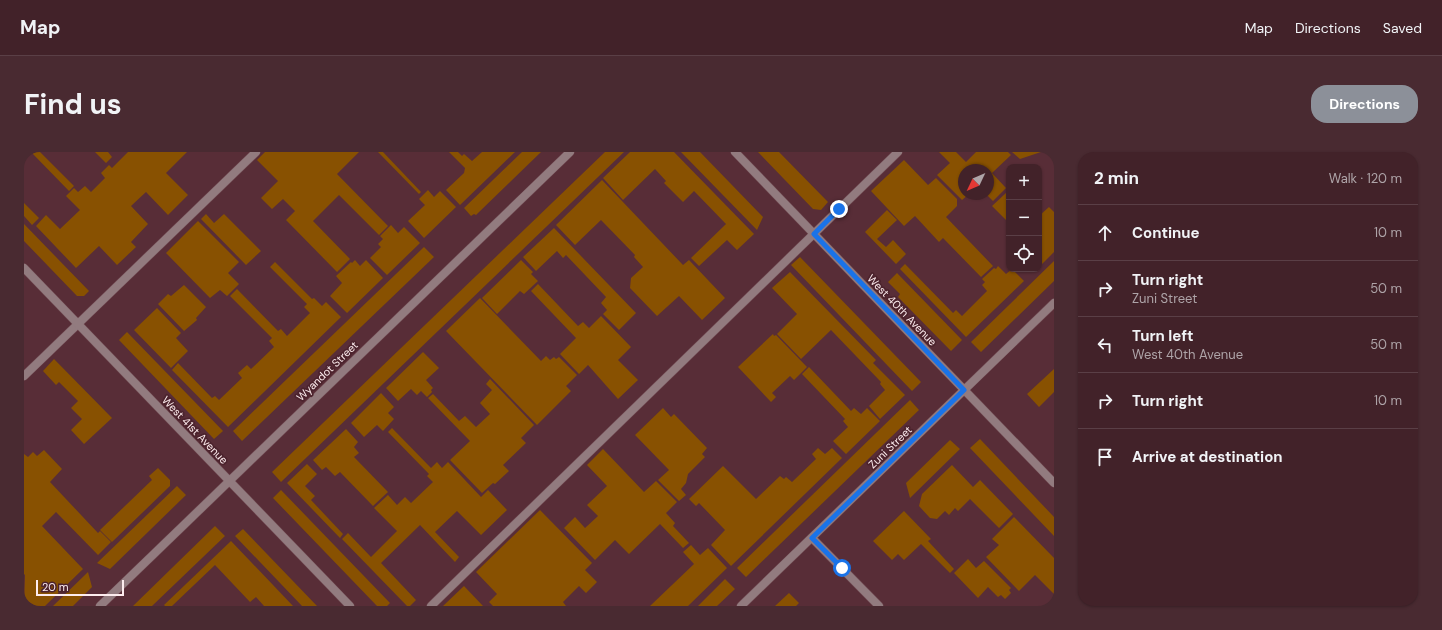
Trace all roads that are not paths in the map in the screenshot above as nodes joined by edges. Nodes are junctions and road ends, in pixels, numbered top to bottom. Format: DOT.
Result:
graph roads {
  1 [pos="256,152"];
  2 [pos="570,152"];
  3 [pos="735,152"];
  4 [pos="898,152"];
  5 [pos="814,234"];
  6 [pos="24,268"];
  7 [pos="1054,303"];
  8 [pos="78,324"];
  9 [pos="24,376"];
  10 [pos="964,390"];
  11 [pos="229,481"];
  12 [pos="1054,483"];
  13 [pos="812,538"];
  14 [pos="100,606"];
  15 [pos="350,606"];
  16 [pos="431,606"];
  17 [pos="741,606"];
  18 [pos="879,606"];
  1 -- 8 [label="street"];
  2 -- 11 [label="street, Wyandot Street"];
  3 -- 5 [label="street, West 40th Avenue"];
  4 -- 5 [label="street"];
  5 -- 10 [label="street, West 40th Avenue"];
  5 -- 16 [label="street"];
  6 -- 8 [label="street, West 41st Avenue"];
  7 -- 10 [label="street, Zuni Street"];
  8 -- 9 [label="street"];
  8 -- 11 [label="street, West 41st Avenue"];
  10 -- 12 [label="street, West 40th Avenue"];
  10 -- 13 [label="street, Zuni Street"];
  11 -- 14 [label="street, Wyandot Street"];
  11 -- 15 [label="street, West 41st Avenue"];
  13 -- 17 [label="street, Zuni Street"];
  13 -- 18 [label="street"];
}
